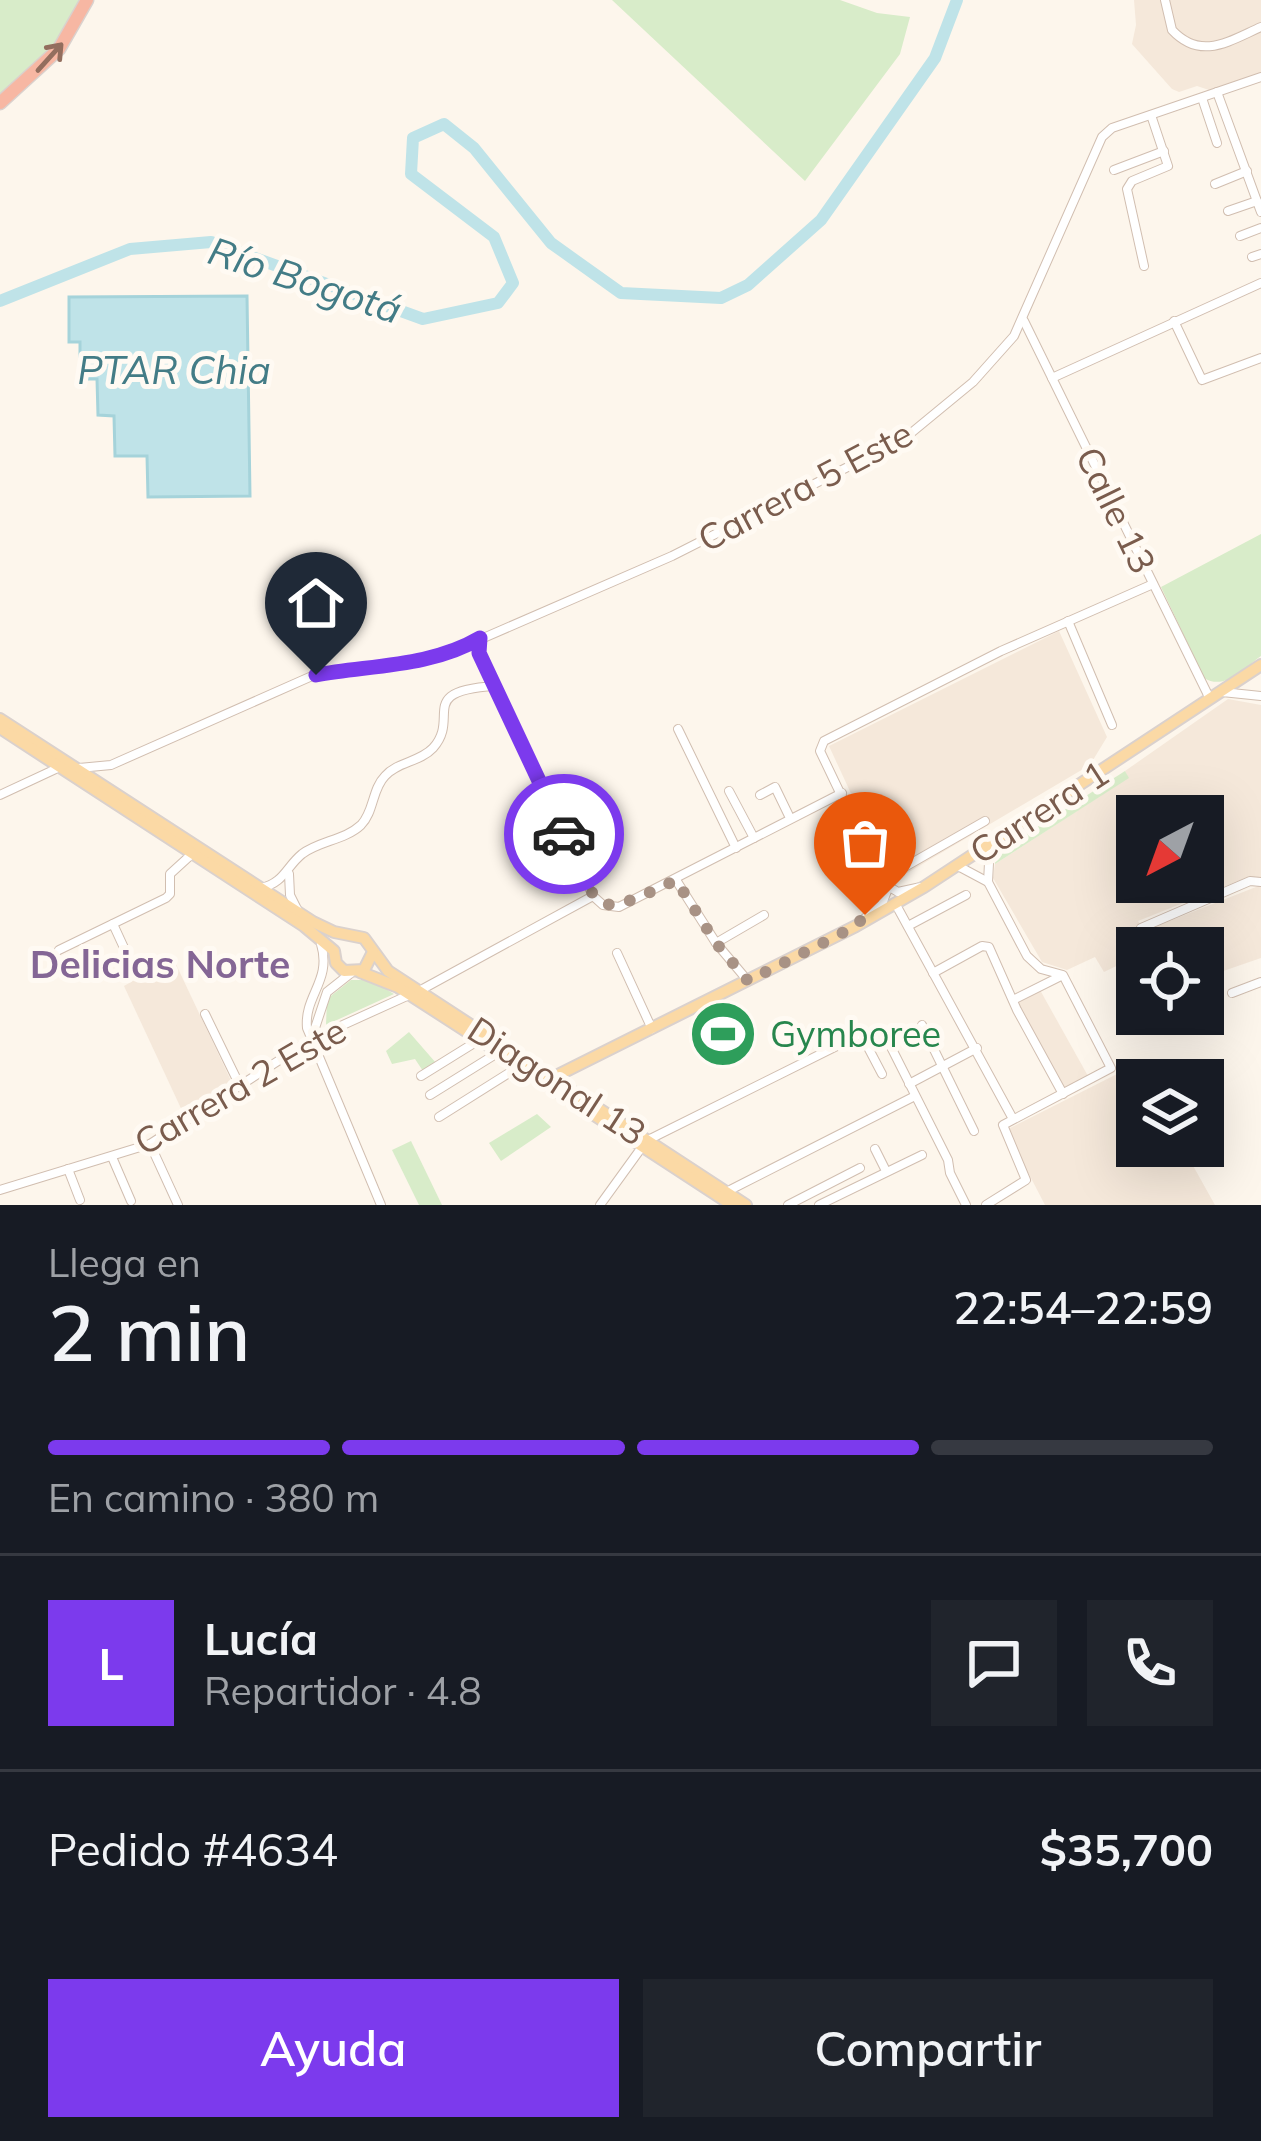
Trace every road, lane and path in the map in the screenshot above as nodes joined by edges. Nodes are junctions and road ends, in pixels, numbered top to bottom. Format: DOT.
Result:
graph roads {
  1 [pos="87,0"];
  2 [pos="1165,0"];
  3 [pos="1261,27"];
  4 [pos="1261,77"];
  5 [pos="1217,92"];
  6 [pos="1202,98"];
  7 [pos="0,104"];
  8 [pos="1151,115"];
  9 [pos="1216,143"];
  10 [pos="1164,151"];
  11 [pos="1114,170"];
  12 [pos="1247,171"];
  13 [pos="1215,184"];
  14 [pos="1258,198"];
  15 [pos="1228,211"];
  16 [pos="1261,212"];
  17 [pos="1261,228"];
  18 [pos="1240,236"];
  19 [pos="1144,266"];
  20 [pos="1261,283"];
  21 [pos="1024,320"];
  22 [pos="1174,321"];
  23 [pos="1261,358"];
  24 [pos="1052,377"];
  25 [pos="1153,584"];
  26 [pos="1068,621"];
  27 [pos="480,638"];
  28 [pos="464,646"];
  29 [pos="479,653"];
  30 [pos="1258,667"];
  31 [pos="495,686"];
  32 [pos="1222,692"];
  33 [pos="1260,696"];
  34 [pos="1210,699"];
  35 [pos="0,719"];
  36 [pos="1112,725"];
  37 [pos="0,728"];
  38 [pos="678,730"];
  39 [pos="120,761"];
  40 [pos="66,767"];
  41 [pos="729,791"];
  42 [pos="842,793"];
  43 [pos="0,795"];
  44 [pos="118,795"];
  45 [pos="760,795"];
  46 [pos="790,818"];
  47 [pos="985,821"];
  48 [pos="754,838"];
  49 [pos="990,844"];
  50 [pos="736,848"];
  51 [pos="193,853"];
  52 [pos="958,866"];
  53 [pos="292,867"];
  54 [pos="676,880"];
  55 [pos="884,882"];
  56 [pos="988,882"];
  57 [pos="1261,882"];
  58 [pos="924,887"];
  59 [pos="260,888"];
  60 [pos="966,895"];
  61 [pos="593,896"];
  62 [pos="895,903"];
  63 [pos="300,914"];
  64 [pos="764,915"];
  65 [pos="113,924"];
  66 [pos="856,926"];
  67 [pos="908,926"];
  68 [pos="1143,927"];
  69 [pos="348,935"];
  70 [pos="319,938"];
  71 [pos="716,943"];
  72 [pos="59,950"];
  73 [pos="125,950"];
  74 [pos="334,951"];
  75 [pos="373,952"];
  76 [pos="617,953"];
  77 [pos="356,973"];
  78 [pos="933,973"];
  79 [pos="1063,976"];
  80 [pos="748,981"];
  81 [pos="1261,982"];
  82 [pos="414,993"];
  83 [pos="1232,993"];
  84 [pos="1013,1000"];
  85 [pos="319,1010"];
  86 [pos="205,1014"];
  87 [pos="922,1025"];
  88 [pos="336,1028"];
  89 [pos="652,1030"];
  90 [pos="312,1039"];
  91 [pos="479,1040"];
  92 [pos="890,1045"];
  93 [pos="977,1048"];
  94 [pos="499,1052"];
  95 [pos="520,1066"];
  96 [pos="942,1066"];
  97 [pos="882,1074"];
  98 [pos="421,1076"];
  99 [pos="549,1081"];
  100 [pos="909,1084"];
  101 [pos="240,1086"];
  102 [pos="1063,1094"];
  103 [pos="430,1095"];
  104 [pos="915,1096"];
  105 [pos="439,1117"];
  106 [pos="1013,1119"];
  107 [pos="974,1130"];
  108 [pos="150,1144"];
  109 [pos="645,1144"];
  110 [pos="874,1149"];
  111 [pos="922,1155"];
  112 [pos="112,1157"];
  113 [pos="860,1168"];
  114 [pos="68,1169"];
  115 [pos="886,1171"];
  116 [pos="0,1190"];
  117 [pos="726,1192"];
  118 [pos="80,1200"];
  119 [pos="131,1201"];
  120 [pos="178,1205"];
  121 [pos="380,1205"];
  122 [pos="600,1205"];
  123 [pos="732,1205"];
  124 [pos="746,1205"];
  125 [pos="788,1205"];
  126 [pos="819,1205"];
  127 [pos="967,1205"];
  128 [pos="986,1205"];
  7 -- 1 [label="highway, one-way"];
  2 -- 3 [label="street"];
  4 -- 5 [label="street, Carrera 5 Este"];
  5 -- 6 [label="street, Carrera 5 Este"];
  5 -- 12 [label="street"];
  6 -- 8 [label="street, Carrera 5 Este"];
  6 -- 9 [label="street"];
  8 -- 10 [label="street"];
  8 -- 21 [label="street, Carrera 5 Este"];
  10 -- 11 [label="street"];
  10 -- 19 [label="street"];
  12 -- 13 [label="street"];
  12 -- 14 [label="street"];
  14 -- 15 [label="street"];
  14 -- 16 [label="street"];
  17 -- 18 [label="street"];
  20 -- 22 [label="street"];
  21 -- 24 [label="street, Calle 13"];
  21 -- 27 [label="street, Carrera 5 Este"];
  22 -- 23 [label="street"];
  22 -- 24 [label="street"];
  24 -- 25 [label="street, Calle 13"];
  25 -- 26 [label="street"];
  25 -- 34 [label="street, Calle 13"];
  26 -- 36 [label="street"];
  26 -- 42 [label="street"];
  27 -- 28 [label="street, Carrera 5 Este"];
  27 -- 29 [label="street"];
  28 -- 29 [label="street"];
  28 -- 39 [label="street, Carrera 5 Este"];
  29 -- 31 [label="street"];
  30 -- 32 [label="main road, Carrera 1"];
  30 -- 33 [label="street"];
  31 -- 53 [label="street"];
  31 -- 61 [label="street"];
  32 -- 33 [label="street"];
  32 -- 34 [label="main road, Carrera 1"];
  34 -- 49 [label="main road, Carrera 1"];
  35 -- 40 [label="main road"];
  37 -- 40 [label="main road"];
  38 -- 50 [label="street"];
  39 -- 40 [label="street"];
  39 -- 44 [label="street"];
  40 -- 43 [label="street"];
  40 -- 44 [label="main road"];
  40 -- 51 [label="main road"];
  41 -- 48 [label="street"];
  42 -- 46 [label="street, Carrera 2 Este"];
  42 -- 55 [label="street"];
  44 -- 59 [label="main road"];
  45 -- 46 [label="street"];
  46 -- 48 [label="street, Carrera 2 Este"];
  47 -- 55 [label="street"];
  48 -- 50 [label="street, Carrera 2 Este"];
  49 -- 52 [label="main road, Carrera 1"];
  49 -- 56 [label="street"];
  50 -- 54 [label="street, Carrera 2 Este"];
  51 -- 65 [label="street"];
  51 -- 70 [label="main road"];
  52 -- 56 [label="street"];
  52 -- 58 [label="main road, Carrera 1"];
  53 -- 59 [label="street"];
  53 -- 63 [label="street"];
  54 -- 61 [label="street, Carrera 2 Este"];
  54 -- 71 [label="street"];
  55 -- 58 [label="street"];
  55 -- 66 [label="street"];
  56 -- 79 [label="street"];
  57 -- 68 [label="street"];
  58 -- 62 [label="main road, Carrera 1"];
  59 -- 63 [label="main road"];
  60 -- 67 [label="street"];
  61 -- 82 [label="street, Carrera 2 Este"];
  62 -- 66 [label="main road, Carrera 1"];
  62 -- 67 [label="street"];
  63 -- 69 [label="main road"];
  64 -- 71 [label="street"];
  65 -- 72 [label="street"];
  65 -- 73 [label="street"];
  66 -- 80 [label="main road, Carrera 1"];
  67 -- 78 [label="street"];
  69 -- 74 [label="main road"];
  69 -- 75 [label="main road"];
  70 -- 74 [label="main road"];
  70 -- 90 [label="street"];
  71 -- 80 [label="street"];
  74 -- 77 [label="main road"];
  75 -- 77 [label="main road"];
  75 -- 82 [label="main road, Diagonal 13"];
  76 -- 89 [label="street"];
  77 -- 82 [label="main road, Diagonal 13"];
  77 -- 85 [label="street"];
  78 -- 84 [label="street"];
  78 -- 93 [label="street"];
  79 -- 84 [label="street"];
  79 -- 102 [label="street"];
  80 -- 89 [label="main road, Carrera 1"];
  81 -- 83 [label="street"];
  82 -- 88 [label="street, Carrera 2 Este"];
  82 -- 91 [label="main road, Diagonal 13"];
  82 -- 99 [label="main road, Diagonal 13"];
  84 -- 102 [label="street"];
  85 -- 88 [label="street"];
  85 -- 90 [label="street"];
  86 -- 101 [label="street"];
  87 -- 96 [label="street"];
  88 -- 90 [label="street, Carrera 2 Este"];
  89 -- 99 [label="main road, Carrera 1"];
  90 -- 101 [label="street, Carrera 2 Este"];
  90 -- 121 [label="street"];
  91 -- 94 [label="main road, Diagonal 13"];
  91 -- 98 [label="street"];
  92 -- 100 [label="street"];
  93 -- 96 [label="street"];
  93 -- 106 [label="street"];
  94 -- 95 [label="main road, Diagonal 13"];
  94 -- 103 [label="street"];
  95 -- 99 [label="main road, Diagonal 13"];
  95 -- 105 [label="street"];
  96 -- 100 [label="street"];
  96 -- 107 [label="street"];
  97 -- 109 [label="street"];
  99 -- 109 [label="main road, Diagonal 13"];
  100 -- 104 [label="street"];
  101 -- 108 [label="street, Carrera 2 Este"];
  102 -- 106 [label="street"];
  104 -- 117 [label="street"];
  104 -- 127 [label="street"];
  106 -- 128 [label="street"];
  108 -- 112 [label="street, Carrera 2 Este"];
  108 -- 120 [label="street"];
  109 -- 117 [label="main road, Diagonal 13"];
  109 -- 122 [label="street"];
  109 -- 123 [label="main road, Diagonal 13"];
  110 -- 115 [label="street"];
  111 -- 115 [label="street"];
  112 -- 114 [label="street, Carrera 2 Este"];
  112 -- 119 [label="street"];
  113 -- 125 [label="street"];
  114 -- 116 [label="street, Carrera 2 Este"];
  114 -- 118 [label="street"];
  115 -- 126 [label="street"];
  117 -- 124 [label="main road, Diagonal 13"];
}
